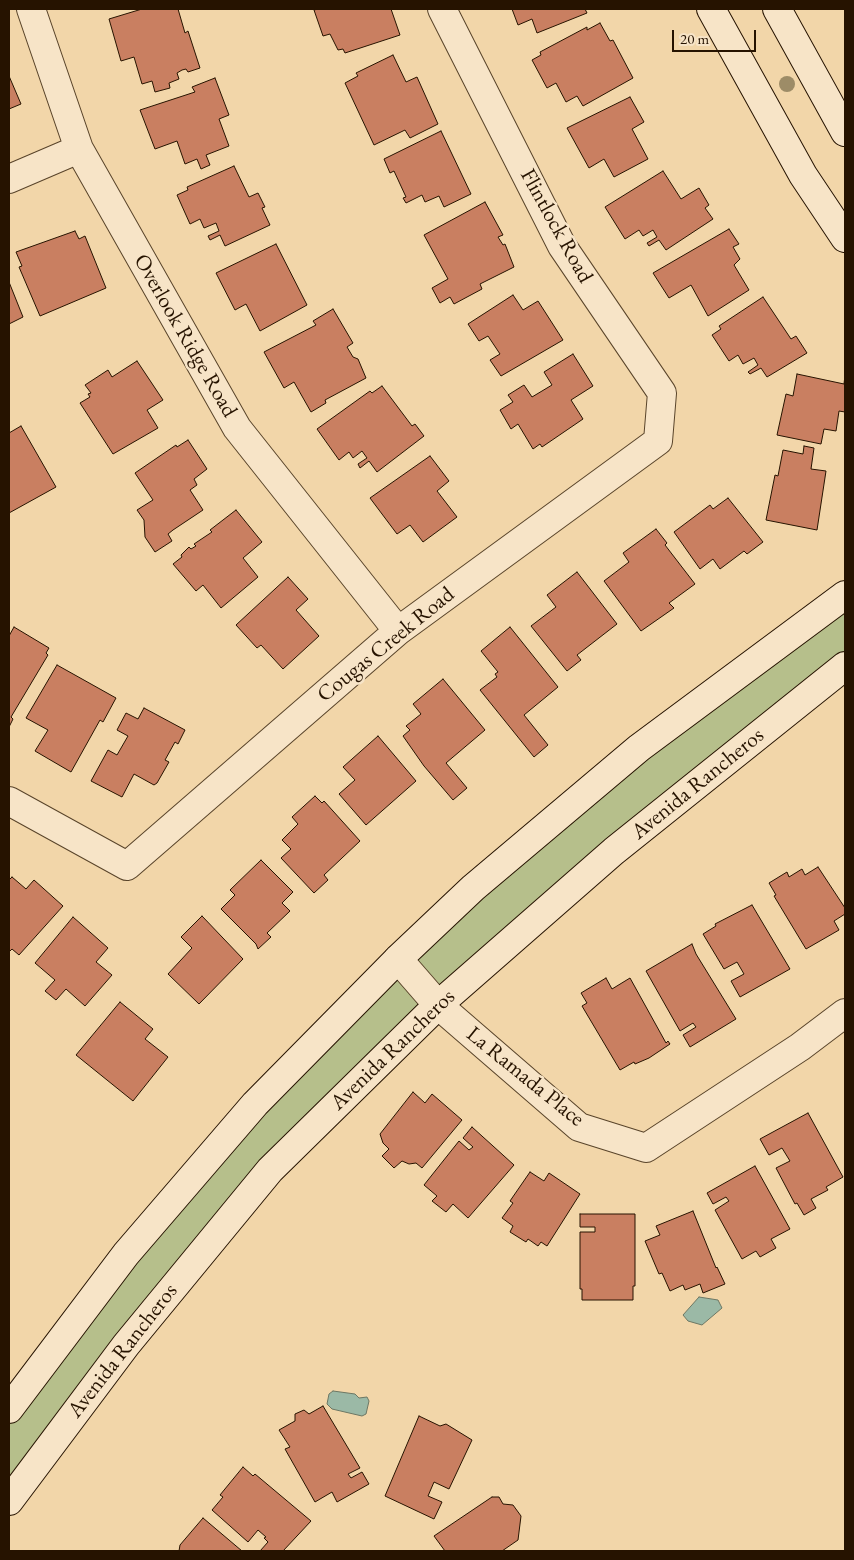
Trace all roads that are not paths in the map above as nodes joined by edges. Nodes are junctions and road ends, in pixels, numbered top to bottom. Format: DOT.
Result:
graph roads {
  1 [pos="31,9"];
  2 [pos="442,9"];
  3 [pos="711,9"];
  4 [pos="777,9"];
  5 [pos="845,132"];
  6 [pos="79,148"];
  7 [pos="9,179"];
  8 [pos="845,238"];
  9 [pos="658,441"];
  10 [pos="845,595"];
  11 [pos="398,631"];
  12 [pos="845,666"];
  13 [pos="9,801"];
  14 [pos="398,959"];
  15 [pos="438,1005"];
  16 [pos="845,1013"];
  17 [pos="9,1409"];
  18 [pos="9,1501"];
  1 -- 6 [label="main road, Overlook Ridge Road"];
  2 -- 9 [label="main road, Flintlock Road"];
  3 -- 8 [label="main road"];
  4 -- 5 [label="main road"];
  6 -- 7 [label="main road"];
  6 -- 11 [label="main road, Overlook Ridge Road"];
  9 -- 11 [label="main road, Cougas Creek Road"];
  10 -- 14 [label="main road"];
  11 -- 13 [label="main road, Cougas Creek Road"];
  12 -- 15 [label="main road, Avenida Rancheros"];
  14 -- 15 [label="main road, La Ramada Place"];
  14 -- 17 [label="main road"];
  15 -- 16 [label="main road, La Ramada Place"];
  15 -- 18 [label="main road, Avenida Rancheros"];
}
